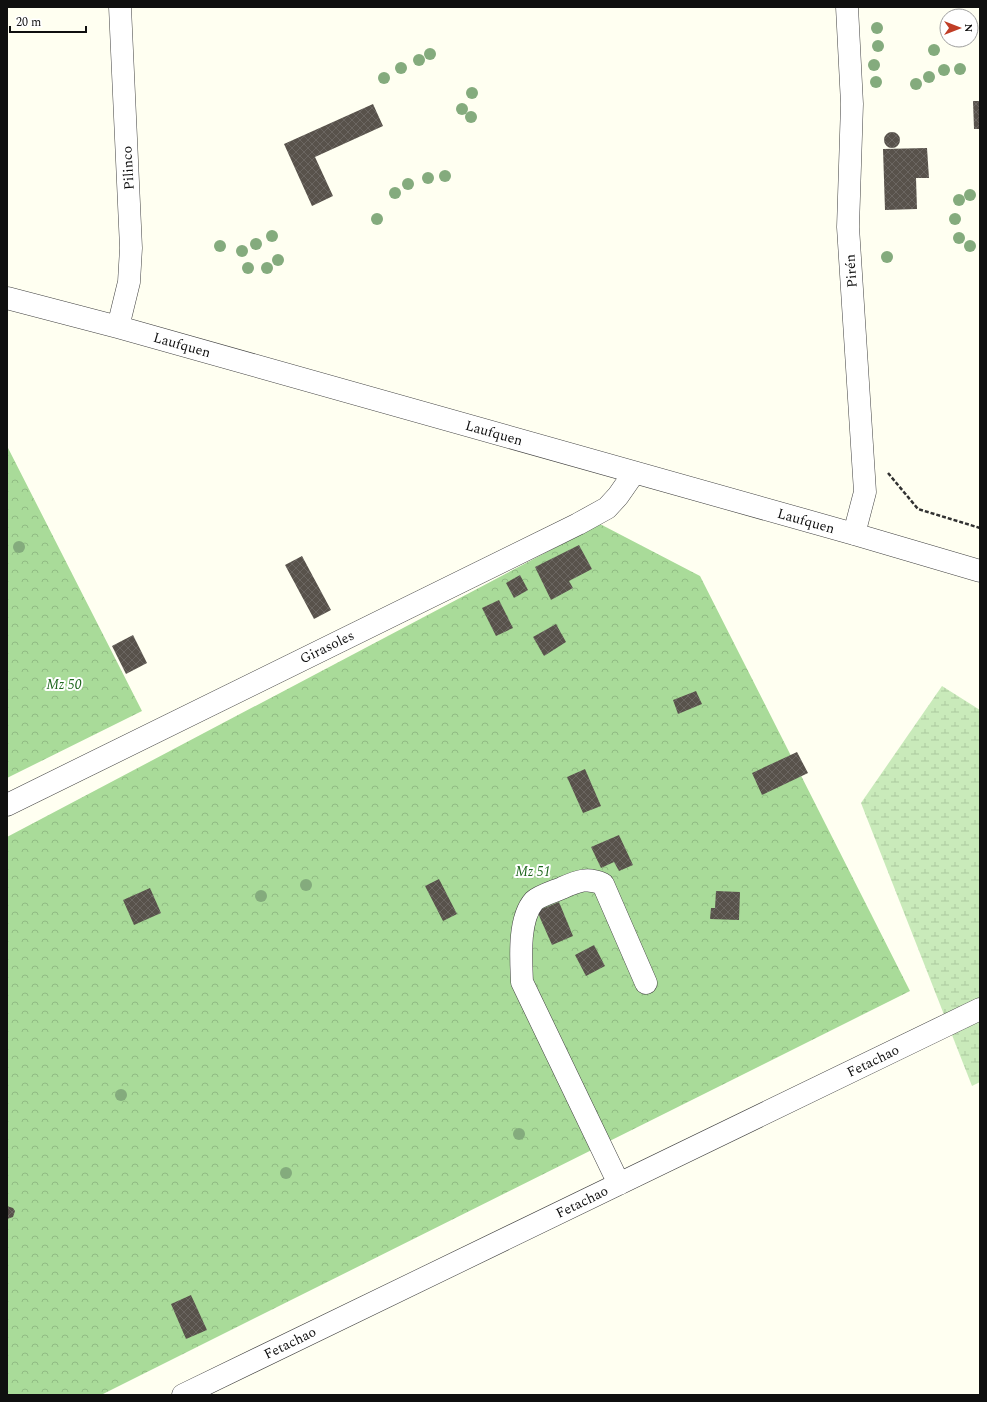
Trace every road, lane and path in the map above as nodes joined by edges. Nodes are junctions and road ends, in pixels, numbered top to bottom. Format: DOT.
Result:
graph roads {
  1 [pos="120,7"];
  2 [pos="847,7"];
  3 [pos="9,300"];
  4 [pos="118,327"];
  5 [pos="885,469"];
  6 [pos="634,473"];
  7 [pos="980,528"];
  8 [pos="854,534"];
  9 [pos="980,571"];
  10 [pos="7,805"];
  11 [pos="646,983"];
  12 [pos="980,1009"];
  13 [pos="619,1184"];
  14 [pos="183,1395"];
  1 -- 4 [label="street, Pilinco"];
  2 -- 8 [label="street, Pirén"];
  3 -- 4 [label="street, Laufquen"];
  4 -- 6 [label="street, Laufquen"];
  5 -- 7 [label="path"];
  6 -- 8 [label="street, Laufquen"];
  6 -- 10 [label="street, Girasoles"];
  8 -- 9 [label="street, Laufquen"];
  11 -- 13 [label="street"];
  12 -- 13 [label="street, Fetachao"];
  13 -- 14 [label="street, Fetachao"];
}
